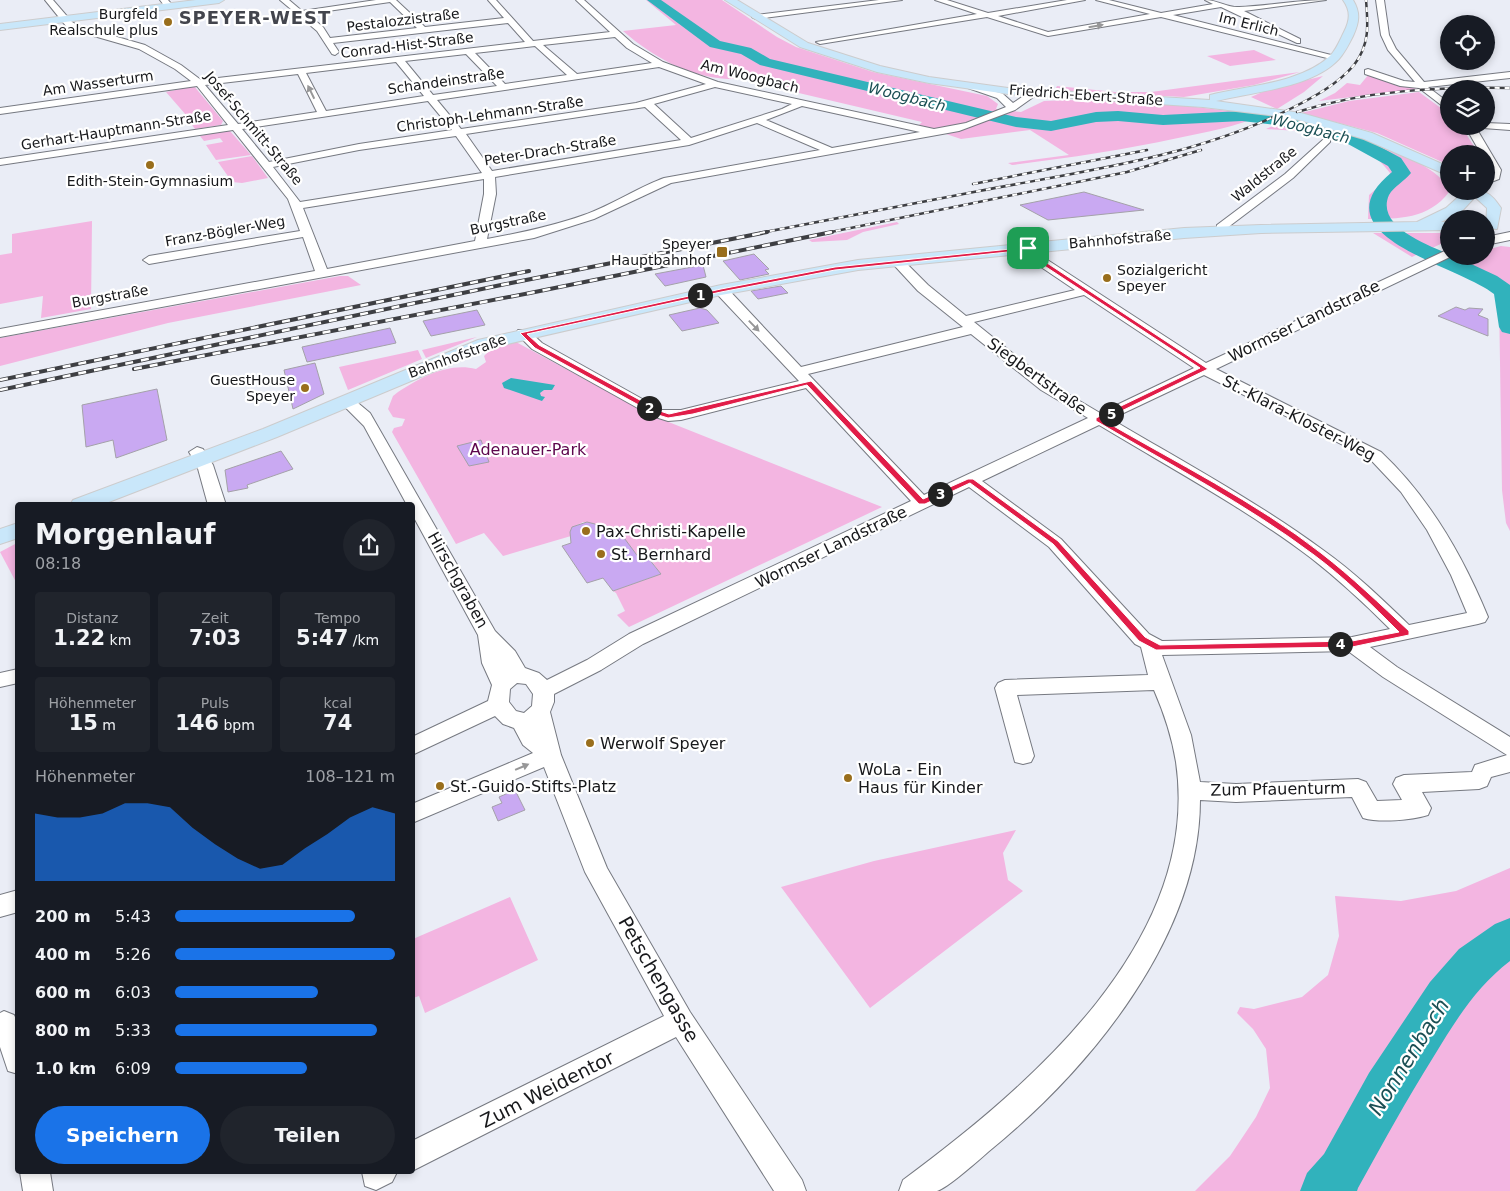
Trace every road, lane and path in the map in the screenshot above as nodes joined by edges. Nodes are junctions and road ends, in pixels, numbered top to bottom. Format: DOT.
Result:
graph roads {
  1 [pos="49,0"];
  2 [pos="219,0"];
  3 [pos="284,0"];
  4 [pos="392,0"];
  5 [pos="492,0"];
  6 [pos="580,0"];
  7 [pos="730,0"];
  8 [pos="898,0"];
  9 [pos="940,0"];
  10 [pos="1082,0"];
  11 [pos="1100,0"];
  12 [pos="1208,0"];
  13 [pos="1278,0"];
  14 [pos="1322,0"];
  15 [pos="1348,0"];
  16 [pos="1380,0"];
  17 [pos="166,3"];
  18 [pos="1220,4"];
  19 [pos="1289,4"];
  20 [pos="1236,10"];
  21 [pos="301,13"];
  22 [pos="1158,14"];
  23 [pos="989,16"];
  24 [pos="756,17"];
  25 [pos="66,19"];
  26 [pos="510,20"];
  27 [pos="0,28"];
  28 [pos="423,30"];
  29 [pos="617,34"];
  30 [pos="1048,34"];
  31 [pos="329,41"];
  32 [pos="820,42"];
  33 [pos="534,44"];
  34 [pos="1301,49"];
  35 [pos="469,52"];
  36 [pos="1335,57"];
  37 [pos="399,60"];
  38 [pos="660,64"];
  39 [pos="341,66"];
  40 [pos="301,71"];
  41 [pos="1368,72"];
  42 [pos="1510,76"];
  43 [pos="575,77"];
  44 [pos="200,83"];
  45 [pos="716,84"];
  46 [pos="1422,85"];
  47 [pos="971,86"];
  48 [pos="503,87"];
  49 [pos="1017,91"];
  50 [pos="1034,93"];
  51 [pos="1244,93"];
  52 [pos="430,97"];
  53 [pos="802,102"];
  54 [pos="1440,102"];
  55 [pos="647,103"];
  56 [pos="1203,103"];
  57 [pos="1224,104"];
  58 [pos="1010,107"];
  59 [pos="0,111"];
  60 [pos="1269,111"];
  61 [pos="322,113"];
  62 [pos="757,120"];
  63 [pos="236,126"];
  64 [pos="1495,127"];
  65 [pos="1510,128"];
  66 [pos="459,133"];
  67 [pos="936,133"];
  68 [pos="1326,140"];
  69 [pos="689,142"];
  70 [pos="832,151"];
  71 [pos="0,162"];
  72 [pos="268,164"];
  73 [pos="1440,168"];
  74 [pos="489,175"];
  75 [pos="1467,200"];
  76 [pos="1486,200"];
  77 [pos="1492,204"];
  78 [pos="297,206"];
  79 [pos="1493,210"];
  80 [pos="1510,212"];
  81 [pos="1440,226"];
  82 [pos="1405,227"];
  83 [pos="1221,230"];
  84 [pos="1495,230"];
  85 [pos="307,233"];
  86 [pos="1509,235"];
  87 [pos="1495,239"];
  88 [pos="482,245"];
  89 [pos="1028,248"];
  90 [pos="1440,257"];
  91 [pos="149,260"];
  92 [pos="897,261"];
  93 [pos="1431,262"];
  94 [pos="323,274"];
  95 [pos="721,290"];
  96 [pos="1086,291"];
  97 [pos="968,325"];
  98 [pos="0,333"];
  99 [pos="523,333"];
  100 [pos="1204,369"];
  101 [pos="803,377"];
  102 [pos="347,401"];
  103 [pos="1098,420"];
  104 [pos="200,456"];
  105 [pos="970,480"];
  106 [pos="88,502"];
  107 [pos="216,502"];
  108 [pos="414,502"];
  109 [pos="922,502"];
  110 [pos="415,503"];
  111 [pos="15,531"];
  112 [pos="0,537"];
  113 [pos="1406,633"];
  114 [pos="1150,644"];
  115 [pos="1352,644"];
  116 [pos="15,677"];
  117 [pos="0,680"];
  118 [pos="524,682"];
  119 [pos="1162,682"];
  120 [pos="516,713"];
  121 [pos="415,745"];
  122 [pos="1510,748"];
  123 [pos="550,755"];
  124 [pos="1023,756"];
  125 [pos="1510,763"];
  126 [pos="1189,790"];
  127 [pos="415,813"];
  128 [pos="15,902"];
  129 [pos="0,906"];
  130 [pos="681,1021"];
  131 [pos="7,1022"];
  132 [pos="15,1051"];
  133 [pos="415,1155"];
  134 [pos="35,1174"];
  135 [pos="38,1191"];
  136 [pos="791,1191"];
  137 [pos="914,1191"];
  1 -- 25 [label="street, Josef-Schmitt-Straße"];
  2 -- 17 [label="main road"];
  3 -- 21 [label="street"];
  4 -- 21 [label="street"];
  4 -- 28 [label="street"];
  5 -- 26 [label="street"];
  6 -- 29 [label="street, Am Woogbach"];
  7 -- 24 [label="main road, Friedrich-Ebert-Straße"];
  8 -- 24 [label="street"];
  9 -- 23 [label="street"];
  10 -- 23 [label="street"];
  11 -- 22 [label="street, Im Erlich"];
  12 -- 18 [label="street"];
  13 -- 19 [label="street"];
  14 -- 19 [label="street"];
  15 -- 36 [label="main road"];
  16 -- 46 [label="street"];
  17 -- 25 [label="main road"];
  18 -- 20 [label="street"];
  18 -- 22 [label="street"];
  19 -- 20 [label="street"];
  20 -- 34 [label="street"];
  21 -- 31 [label="street"];
  30 -- 22 [label="street, one-way"];
  22 -- 34 [label="street, Im Erlich"];
  23 -- 30 [label="street"];
  23 -- 32 [label="street"];
  24 -- 47 [label="main road, Friedrich-Ebert-Straße"];
  25 -- 27 [label="main road"];
  25 -- 44 [label="street, Josef-Schmitt-Straße"];
  26 -- 28 [label="street, Pestalozzistraße"];
  26 -- 33 [label="street"];
  28 -- 31 [label="street, Pestalozzistraße"];
  29 -- 33 [label="street, Conrad-Hist-Straße"];
  29 -- 38 [label="street, Am Woogbach"];
  31 -- 39 [label="street"];
  33 -- 35 [label="street, Conrad-Hist-Straße"];
  33 -- 43 [label="street"];
  34 -- 36 [label="street, Im Erlich"];
  35 -- 37 [label="street, Conrad-Hist-Straße"];
  35 -- 48 [label="street"];
  36 -- 51 [label="main road"];
  37 -- 39 [label="street, Conrad-Hist-Straße"];
  37 -- 52 [label="street"];
  38 -- 43 [label="street, Schandeinstraße"];
  38 -- 45 [label="street, Am Woogbach"];
  39 -- 40 [label="street, Conrad-Hist-Straße"];
  40 -- 44 [label="street, Conrad-Hist-Straße"];
  61 -- 40 [label="street, one-way"];
  41 -- 46 [label="street"];
  42 -- 46 [label="street"];
  43 -- 48 [label="street, Schandeinstraße"];
  44 -- 59 [label="street, Am Wasserturm"];
  44 -- 63 [label="street, Josef-Schmitt-Straße"];
  45 -- 53 [label="street, Am Woogbach"];
  45 -- 55 [label="street, Christoph-Lehmann-Straße"];
  46 -- 54 [label="street"];
  47 -- 49 [label="main road, Friedrich-Ebert-Straße"];
  47 -- 58 [label="street"];
  48 -- 52 [label="street, Schandeinstraße"];
  49 -- 50 [label="main road, Friedrich-Ebert-Straße"];
  49 -- 58 [label="street"];
  50 -- 56 [label="main road, Friedrich-Ebert-Straße"];
  50 -- 58 [label="street, Burgstraße"];
  51 -- 56 [label="main road"];
  51 -- 57 [label="main road"];
  51 -- 60 [label="main road"];
  52 -- 61 [label="street, Schandeinstraße"];
  52 -- 66 [label="street"];
  53 -- 62 [label="street, Peter-Drach-Straße"];
  53 -- 67 [label="street, Am Woogbach"];
  55 -- 66 [label="street, Christoph-Lehmann-Straße"];
  55 -- 69 [label="street"];
  56 -- 57 [label="main road, Friedrich-Ebert-Straße"];
  57 -- 60 [label="main road, Friedrich-Ebert-Straße"];
  58 -- 67 [label="street, Burgstraße"];
  60 -- 73 [label="main road, Friedrich-Ebert-Straße"];
  61 -- 63 [label="street, Schandeinstraße"];
  62 -- 69 [label="street, Peter-Drach-Straße"];
  62 -- 70 [label="street"];
  63 -- 71 [label="street, Gerhart-Hauptmann-Straße"];
  63 -- 72 [label="street, Josef-Schmitt-Straße"];
  64 -- 65 [label="street"];
  66 -- 72 [label="street, Christoph-Lehmann-Straße"];
  66 -- 74 [label="street"];
  67 -- 70 [label="street, Burgstraße"];
  68 -- 83 [label="street, Waldstraße"];
  69 -- 74 [label="street, Peter-Drach-Straße"];
  70 -- 88 [label="street, Burgstraße"];
  72 -- 78 [label="street, Josef-Schmitt-Straße"];
  74 -- 78 [label="street, Peter-Drach-Straße"];
  74 -- 88 [label="street"];
  75 -- 82 [label="main road"];
  76 -- 77 [label="main road"];
  77 -- 79 [label="main road"];
  77 -- 80 [label="main road"];
  78 -- 85 [label="street, Josef-Schmitt-Straße"];
  81 -- 82 [label="main road, Bahnhofstraße"];
  82 -- 83 [label="main road, Bahnhofstraße"];
  83 -- 89 [label="main road, Bahnhofstraße"];
  84 -- 86 [label="main road"];
  85 -- 91 [label="street, Franz-Bögler-Weg"];
  85 -- 94 [label="street, Josef-Schmitt-Straße"];
  86 -- 87 [label="street"];
  88 -- 94 [label="street, Burgstraße"];
  89 -- 92 [label="main road, Bahnhofstraße"];
  89 -- 96 [label="street"];
  90 -- 93 [label="street, Wormser Landstraße"];
  92 -- 95 [label="main road, Bahnhofstraße"];
  92 -- 97 [label="street, Siegbertstraße"];
  93 -- 100 [label="street, Wormser Landstraße"];
  94 -- 98 [label="street, Burgstraße"];
  95 -- 99 [label="main road, Bahnhofstraße"];
  95 -- 101 [label="street, one-way"];
  96 -- 97 [label="street"];
  96 -- 100 [label="street"];
  97 -- 101 [label="street"];
  97 -- 103 [label="street, Siegbertstraße"];
  99 -- 101 [label="street"];
  99 -- 102 [label="main road, Bahnhofstraße"];
  100 -- 103 [label="street, Wormser Landstraße"];
  100 -- 113 [label="street, St.-Klara-Kloster-Weg"];
  101 -- 109 [label="street"];
  102 -- 104 [label="main road, Bahnhofstraße"];
  102 -- 108 [label="street, Hirschgraben"];
  103 -- 105 [label="street, Wormser Landstraße"];
  103 -- 113 [label="street, Siegbertstraße"];
  104 -- 106 [label="main road, Bahnhofstraße"];
  104 -- 107 [label="street"];
  105 -- 109 [label="street, Wormser Landstraße"];
  105 -- 114 [label="street"];
  109 -- 118 [label="street, Wormser Landstraße"];
  110 -- 118 [label="street, Hirschgraben"];
  111 -- 112 [label="main road"];
  113 -- 115 [label="street, St.-Klara-Kloster-Weg"];
  114 -- 115 [label="street, St.-Klara-Kloster-Weg"];
  114 -- 119 [label="street"];
  115 -- 122 [label="street"];
  116 -- 117 [label="street"];
  118 -- 120 [label="street"];
  118 -- 120 [label="street"];
  119 -- 124 [label="street"];
  119 -- 126 [label="street"];
  120 -- 121 [label="street"];
  120 -- 123 [label="street, Petschengasse"];
  127 -- 123 [label="street, one-way"];
  123 -- 130 [label="street, Petschengasse"];
  125 -- 126 [label="street, Zum Pfauenturm"];
  126 -- 137 [label="street"];
  128 -- 129 [label="street"];
  130 -- 133 [label="street, Zum Weidentor"];
  130 -- 136 [label="street, Petschengasse"];
  131 -- 132 [label="street"];
  134 -- 135 [label="street"];
}
